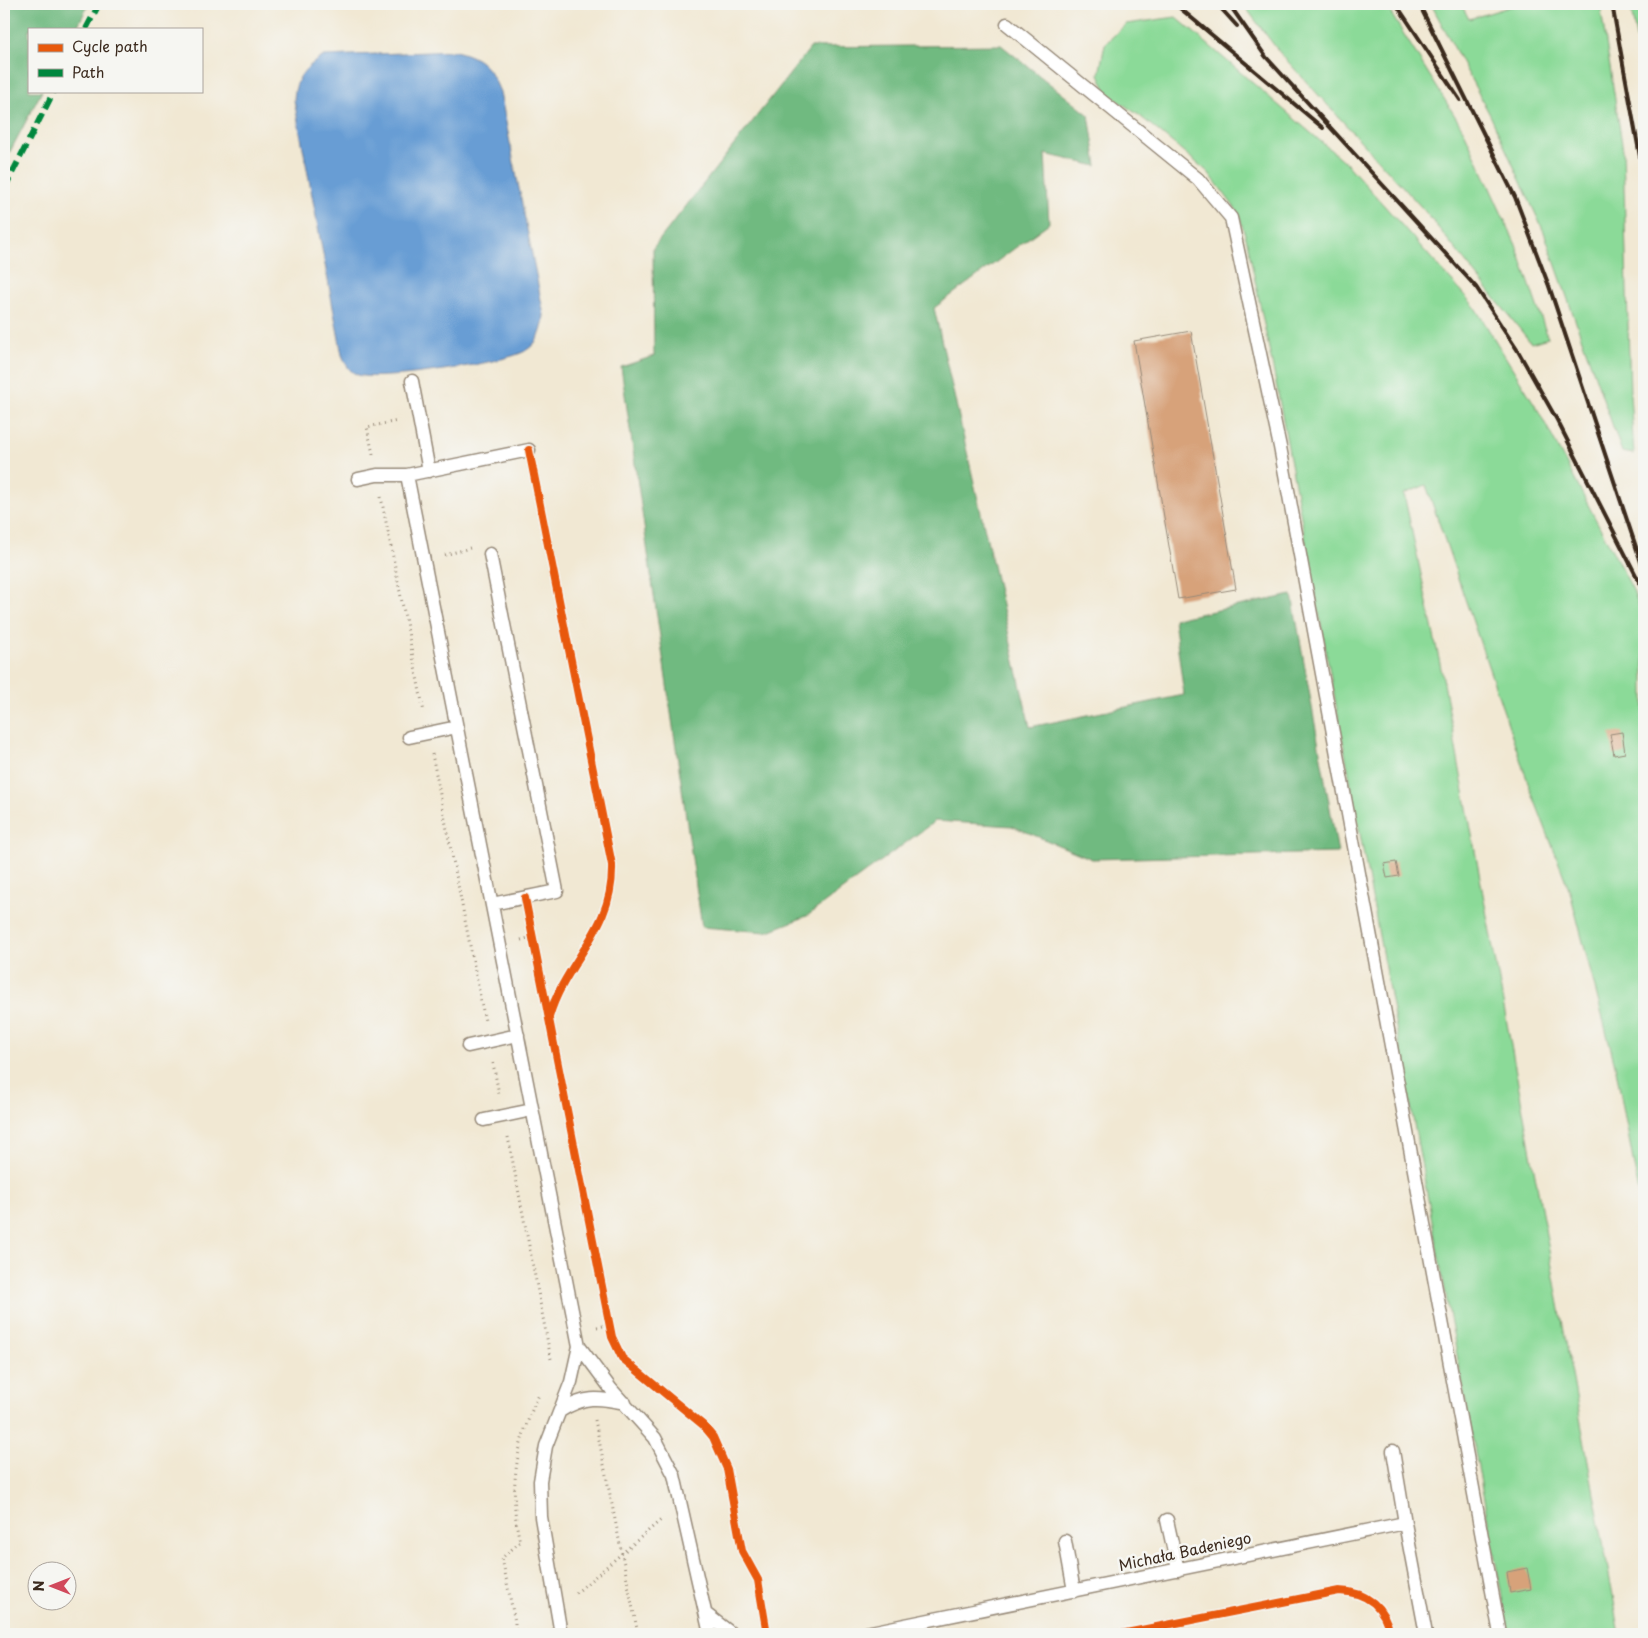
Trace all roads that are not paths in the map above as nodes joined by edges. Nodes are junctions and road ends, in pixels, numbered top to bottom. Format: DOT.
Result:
graph roads {
  1 [pos="1007,24"];
  2 [pos="412,381"];
  3 [pos="529,450"];
  4 [pos="429,471"];
  5 [pos="407,475"];
  6 [pos="358,479"];
  7 [pos="490,554"];
  8 [pos="457,728"];
  9 [pos="409,737"];
  10 [pos="492,904"];
  11 [pos="518,1035"];
  12 [pos="468,1046"];
  13 [pos="532,1110"];
  14 [pos="484,1120"];
  15 [pos="579,1346"];
  16 [pos="625,1403"];
  17 [pos="560,1411"];
  18 [pos="1393,1451"];
  19 [pos="1167,1520"];
  20 [pos="1405,1523"];
  21 [pos="1065,1541"];
  22 [pos="1178,1570"];
  23 [pos="1074,1591"];
  24 [pos="706,1614"];
  25 [pos="561,1634"];
  26 [pos="710,1634"];
  27 [pos="732,1634"];
  28 [pos="861,1634"];
  29 [pos="1426,1634"];
  30 [pos="1500,1634"];
  1 -- 30 [label="lane"];
  2 -- 4 [label="lane"];
  3 -- 4 [label="lane"];
  4 -- 5 [label="lane"];
  5 -- 6 [label="lane"];
  5 -- 8 [label="lane"];
  7 -- 10 [label="lane"];
  8 -- 9 [label="lane"];
  8 -- 10 [label="lane"];
  10 -- 11 [label="lane"];
  11 -- 12 [label="lane"];
  11 -- 13 [label="lane"];
  13 -- 14 [label="lane"];
  13 -- 15 [label="lane"];
  15 -- 16 [label="lane"];
  15 -- 17 [label="lane"];
  16 -- 17 [label="lane"];
  16 -- 24 [label="lane"];
  17 -- 25 [label="lane"];
  18 -- 20 [label="lane"];
  19 -- 22 [label="lane"];
  20 -- 22 [label="lane, Michała Badeniego"];
  20 -- 29 [label="lane"];
  21 -- 23 [label="lane"];
  22 -- 23 [label="lane, Michała Badeniego"];
  23 -- 28 [label="lane, Michała Badeniego"];
  24 -- 26 [label="lane"];
  24 -- 27 [label="lane"];
}
